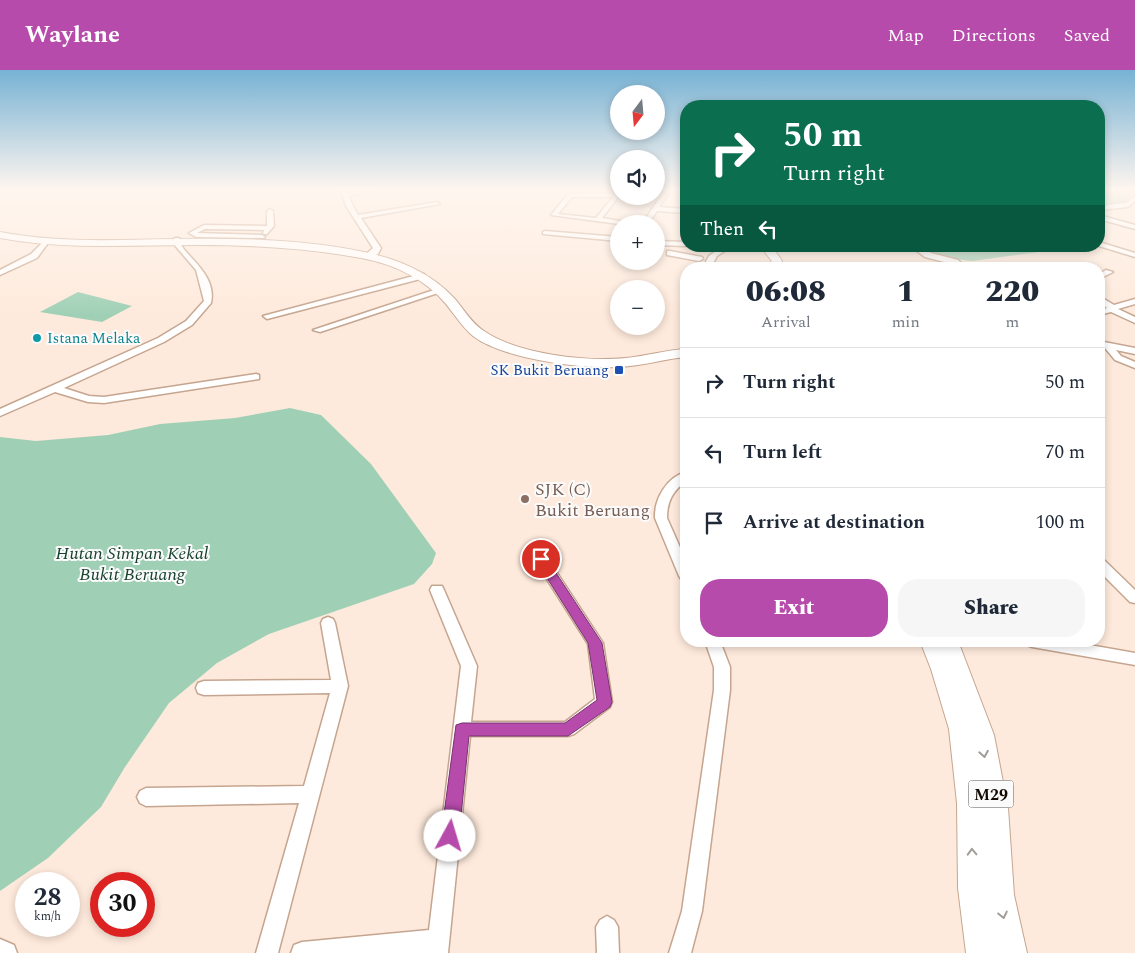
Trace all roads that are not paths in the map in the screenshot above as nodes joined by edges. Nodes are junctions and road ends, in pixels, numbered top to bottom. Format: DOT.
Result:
graph roads {
  1 [pos="10,232"];
  2 [pos="194,232"];
  3 [pos="267,232"];
  4 [pos="369,232"];
  5 [pos="547,232"];
  6 [pos="18,234"];
  7 [pos="0,236"];
  8 [pos="610,238"];
  9 [pos="261,239"];
  10 [pos="102,240"];
  11 [pos="176,241"];
  12 [pos="45,243"];
  13 [pos="665,243"];
  14 [pos="680,244"];
  15 [pos="1105,246"];
  16 [pos="716,252"];
  17 [pos="768,252"];
  18 [pos="923,252"];
  19 [pos="670,253"];
  20 [pos="370,255"];
  21 [pos="1135,255"];
  22 [pos="708,260"];
  23 [pos="777,262"];
  24 [pos="955,262"];
  25 [pos="1109,272"];
  26 [pos="0,274"];
  27 [pos="1105,274"];
  28 [pos="421,276"];
  29 [pos="440,291"];
  30 [pos="1135,301"];
  31 [pos="1105,303"];
  32 [pos="1112,309"];
  33 [pos="1105,311"];
  34 [pos="267,316"];
  35 [pos="1135,320"];
  36 [pos="317,330"];
  37 [pos="1105,344"];
  38 [pos="1105,346"];
  39 [pos="1135,351"];
  40 [pos="680,352"];
  41 [pos="680,353"];
  42 [pos="1135,366"];
  43 [pos="256,377"];
  44 [pos="54,388"];
  45 [pos="0,413"];
  46 [pos="680,481"];
  47 [pos="541,559"];
  48 [pos="680,562"];
  49 [pos="1105,569"];
  50 [pos="437,590"];
  51 [pos="1135,598"];
  52 [pos="328,623"];
  53 [pos="714,647"];
  54 [pos="933,647"];
  55 [pos="950,647"];
  56 [pos="1066,647"];
  57 [pos="1135,659"];
  58 [pos="340,686"];
  59 [pos="204,688"];
  60 [pos="462,729"];
  61 [pos="310,794"];
  62 [pos="146,797"];
  63 [pos="607,927"];
  64 [pos="437,947"];
  65 [pos="0,950"];
  66 [pos="6,953"];
  67 [pos="267,953"];
  68 [pos="302,953"];
  69 [pos="608,953"];
  70 [pos="680,953"];
  71 [pos="982,953"];
  72 [pos="1011,953"];
  1 -- 6 [label="main road"];
  2 -- 9 [label="street"];
  3 -- 9 [label="street"];
  4 -- 20 [label="street"];
  5 -- 8 [label="street"];
  6 -- 10 [label="main road"];
  6 -- 12 [label="main road"];
  7 -- 12 [label="main road"];
  9 -- 11 [label="main road"];
  9 -- 20 [label="main road"];
  10 -- 11 [label="main road"];
  10 -- 12 [label="main road"];
  11 -- 12 [label="main road"];
  11 -- 20 [label="main road"];
  11 -- 44 [label="street"];
  12 -- 26 [label="street"];
  13 -- 14 [label="street"];
  15 -- 21 [label="street"];
  16 -- 22 [label="street"];
  17 -- 23 [label="main road"];
  18 -- 24 [label="street"];
  19 -- 22 [label="street"];
  20 -- 28 [label="main road"];
  20 -- 40 [label="main road"];
  25 -- 27 [label="street"];
  28 -- 29 [label="main road"];
  28 -- 34 [label="street"];
  29 -- 36 [label="street"];
  29 -- 41 [label="main road"];
  30 -- 32 [label="street"];
  31 -- 32 [label="street"];
  32 -- 33 [label="street"];
  32 -- 35 [label="street"];
  37 -- 39 [label="street"];
  38 -- 42 [label="street"];
  43 -- 44 [label="street"];
  44 -- 45 [label="street"];
  46 -- 48 [label="street"];
  47 -- 60 [label="street"];
  49 -- 51 [label="street"];
  50 -- 60 [label="street"];
  52 -- 58 [label="street"];
  53 -- 70 [label="street"];
  71 -- 54 [label="main road, M29, one-way"];
  55 -- 72 [label="main road, M29, one-way"];
  56 -- 57 [label="street"];
  58 -- 59 [label="street"];
  58 -- 61 [label="street"];
  60 -- 64 [label="street"];
  61 -- 62 [label="street"];
  61 -- 67 [label="street"];
  63 -- 69 [label="street"];
  64 -- 68 [label="street"];
  65 -- 66 [label="street"];
}
